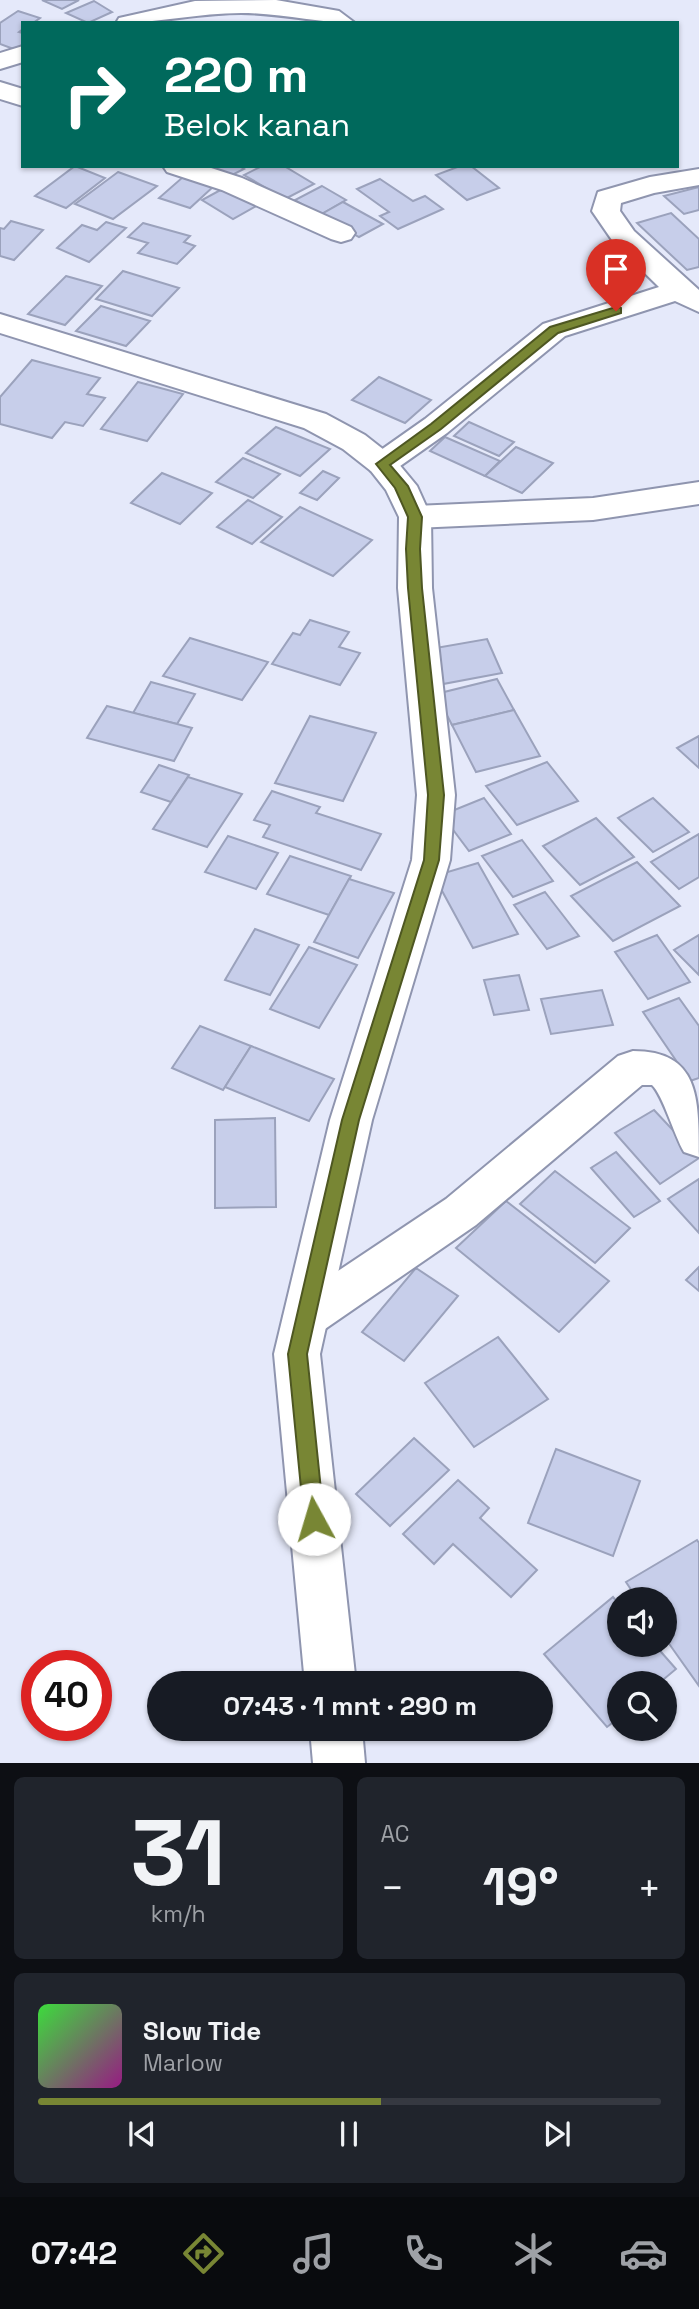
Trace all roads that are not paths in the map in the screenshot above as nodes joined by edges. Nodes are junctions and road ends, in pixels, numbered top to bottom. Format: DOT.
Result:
graph roads {
  1 [pos="135,21"];
  2 [pos="341,21"];
  3 [pos="21,55"];
  4 [pos="0,61"];
  5 [pos="0,90"];
  6 [pos="21,97"];
  7 [pos="183,168"];
  8 [pos="699,177"];
  9 [pos="341,233"];
  10 [pos="689,296"];
  11 [pos="0,323"];
  12 [pos="382,464"];
  13 [pos="699,493"];
  14 [pos="415,517"];
  15 [pos="699,1139"];
  16 [pos="306,1317"];
  17 [pos="330,1671"];
  18 [pos="337,1741"];
  19 [pos="340,1763"];
  1 -- 2 [label="street"];
  3 -- 4 [label="street"];
  5 -- 6 [label="street"];
  7 -- 9 [label="street"];
  8 -- 10 [label="street"];
  10 -- 12 [label="street"];
  11 -- 12 [label="street"];
  12 -- 14 [label="street"];
  13 -- 14 [label="street"];
  14 -- 16 [label="street"];
  15 -- 16 [label="street"];
  16 -- 17 [label="street"];
  18 -- 19 [label="street"];
}
